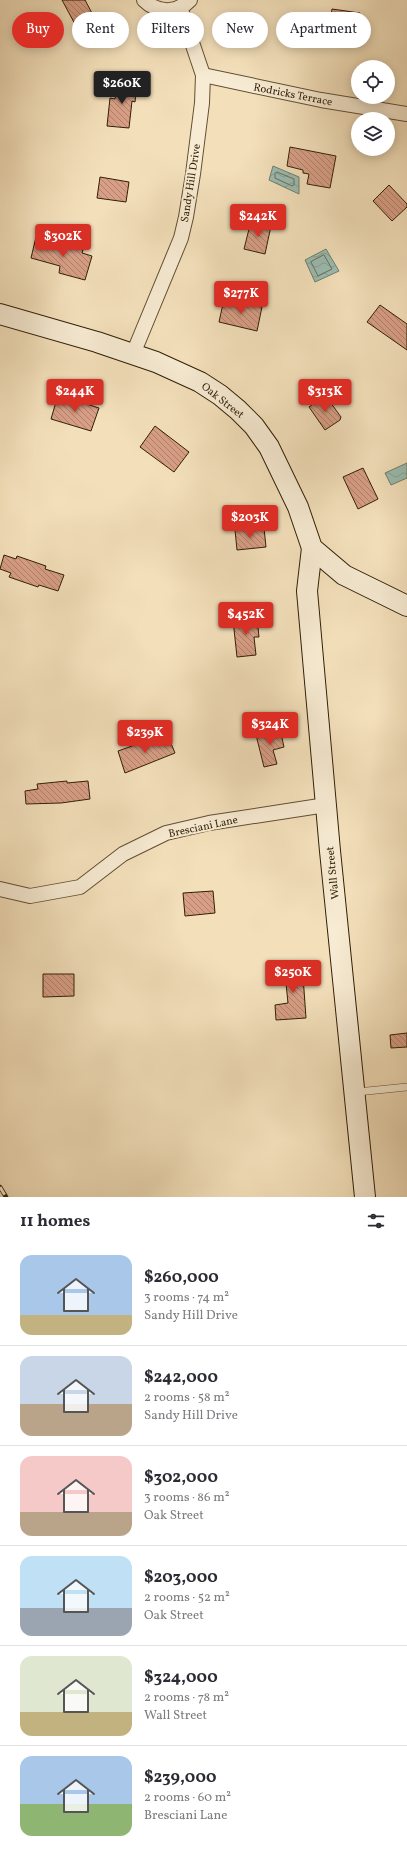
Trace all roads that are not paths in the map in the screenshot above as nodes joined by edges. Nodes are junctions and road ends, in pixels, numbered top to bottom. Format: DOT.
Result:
graph roads {
  1 [pos="144,0"];
  2 [pos="185,4"];
  3 [pos="203,75"];
  4 [pos="407,114"];
  5 [pos="0,314"];
  6 [pos="133,354"];
  7 [pos="312,548"];
  8 [pos="407,606"];
  9 [pos="326,806"];
  10 [pos="0,889"];
  11 [pos="407,1087"];
  12 [pos="354,1092"];
  13 [pos="365,1197"];
  1 -- 2 [label="street, Sandy Hill Drive"];
  2 -- 3 [label="street, Sandy Hill Drive"];
  3 -- 4 [label="street, Rodricks Terrace"];
  3 -- 6 [label="street, Sandy Hill Drive"];
  5 -- 6 [label="main road, Oak Street"];
  6 -- 7 [label="main road, Oak Street"];
  7 -- 8 [label="main road"];
  7 -- 9 [label="main road, Wall Street"];
  9 -- 10 [label="street, Bresciani Lane"];
  9 -- 12 [label="main road, Wall Street"];
  11 -- 12 [label="lane"];
  12 -- 13 [label="main road, Wall Street"];
}
